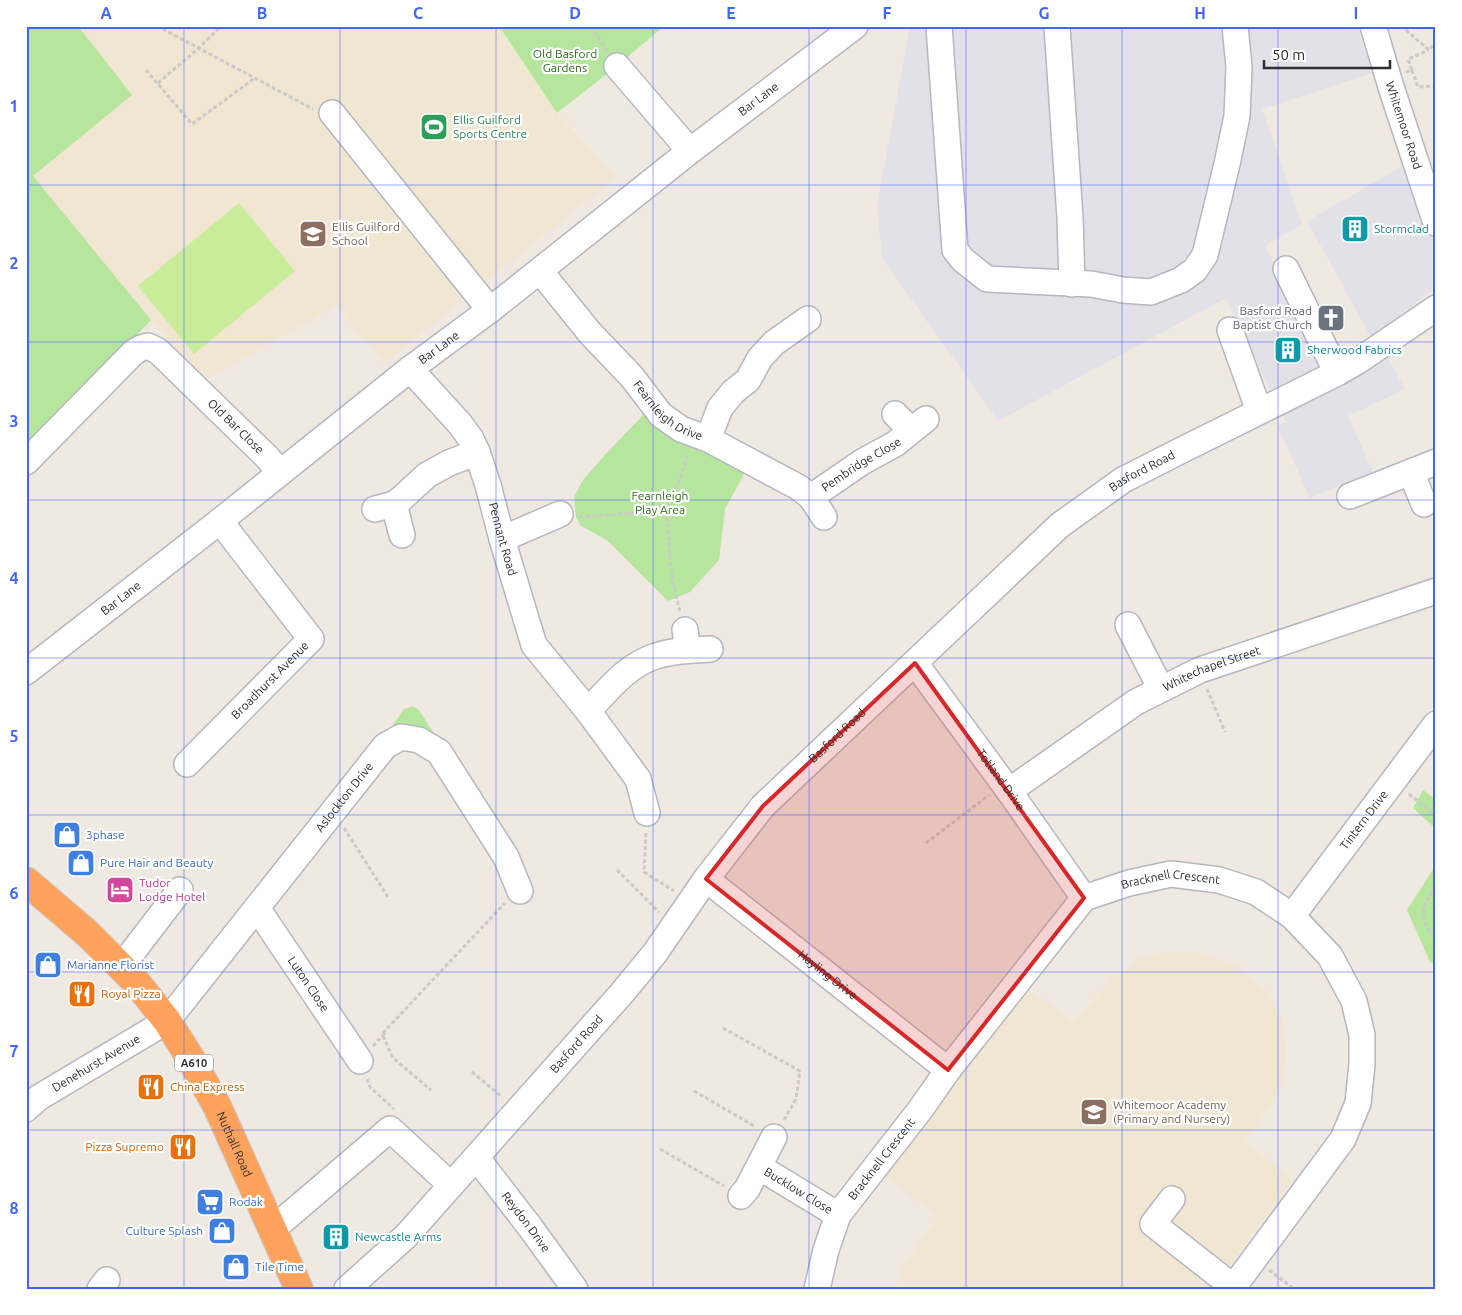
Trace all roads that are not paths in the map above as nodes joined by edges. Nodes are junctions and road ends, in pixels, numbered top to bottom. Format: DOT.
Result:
graph roads {
  1 [pos="854,26"];
  2 [pos="939,26"];
  3 [pos="1057,26"];
  4 [pos="1235,26"];
  5 [pos="1373,26"];
  6 [pos="617,66"];
  7 [pos="332,113"];
  8 [pos="690,151"];
  9 [pos="1436,223"];
  10 [pos="1286,269"];
  11 [pos="540,271"];
  12 [pos="1072,284"];
  13 [pos="1436,308"];
  14 [pos="490,310"];
  15 [pos="808,319"];
  16 [pos="1230,330"];
  17 [pos="410,369"];
  18 [pos="1337,373"];
  19 [pos="1258,411"];
  20 [pos="911,421"];
  21 [pos="702,437"];
  22 [pos="477,452"];
  23 [pos="26,462"];
  24 [pos="1436,462"];
  25 [pos="1411,472"];
  26 [pos="280,473"];
  27 [pos="1350,496"];
  28 [pos="1424,504"];
  29 [pos="817,507"];
  30 [pos="560,514"];
  31 [pos="220,521"];
  32 [pos="402,535"];
  33 [pos="502,539"];
  34 [pos="1436,591"];
  35 [pos="1128,625"];
  36 [pos="694,643"];
  37 [pos="914,663"];
  38 [pos="26,672"];
  39 [pos="1161,689"];
  40 [pos="588,711"];
  41 [pos="1436,724"];
  42 [pos="187,764"];
  43 [pos="1006,788"];
  44 [pos="647,813"];
  45 [pos="706,879"];
  46 [pos="26,882"];
  47 [pos="180,890"];
  48 [pos="520,891"];
  49 [pos="1084,898"];
  50 [pos="258,908"];
  51 [pos="1292,916"];
  52 [pos="122,967"];
  53 [pos="167,1021"];
  54 [pos="360,1061"];
  55 [pos="948,1070"];
  56 [pos="26,1109"];
  57 [pos="774,1138"];
  58 [pos="476,1158"];
  59 [pos="759,1167"];
  60 [pos="451,1184"];
  61 [pos="741,1196"];
  62 [pos="1172,1199"];
  63 [pos="838,1215"];
  64 [pos="273,1229"];
  65 [pos="1234,1288"];
  66 [pos="299,1289"];
  67 [pos="347,1289"];
  68 [pos="575,1289"];
  69 [pos="817,1289"];
  1 -- 8 [label="street, Bar Lane"];
  2 -- 12 [label="street"];
  3 -- 12 [label="street"];
  4 -- 12 [label="street"];
  5 -- 9 [label="street, Whitemoor Road"];
  6 -- 8 [label="street"];
  7 -- 14 [label="street"];
  8 -- 11 [label="street, Bar Lane"];
  10 -- 18 [label="street"];
  11 -- 14 [label="street, Bar Lane"];
  11 -- 21 [label="street, Fearnleigh Drive"];
  13 -- 18 [label="street, Basford Road"];
  14 -- 17 [label="street, Bar Lane"];
  15 -- 21 [label="street"];
  16 -- 19 [label="street"];
  17 -- 22 [label="street, Pennant Road"];
  17 -- 26 [label="street, Bar Lane"];
  18 -- 19 [label="street, Basford Road"];
  19 -- 37 [label="street, Basford Road"];
  20 -- 29 [label="street, Pembridge Close"];
  21 -- 29 [label="street, Fearnleigh Drive"];
  22 -- 32 [label="street"];
  22 -- 33 [label="street, Pennant Road"];
  23 -- 26 [label="street, Old Bar Close"];
  24 -- 25 [label="street"];
  25 -- 27 [label="street"];
  25 -- 28 [label="street"];
  26 -- 31 [label="street, Bar Lane"];
  30 -- 33 [label="street"];
  31 -- 38 [label="street, Bar Lane"];
  31 -- 42 [label="street, Broadhurst Avenue"];
  33 -- 40 [label="street, Pennant Road"];
  34 -- 39 [label="street, Whitechapel Street"];
  35 -- 39 [label="street"];
  36 -- 40 [label="street"];
  37 -- 43 [label="street, Totland Drive"];
  37 -- 45 [label="street, Basford Road"];
  39 -- 43 [label="street, Whitechapel Street"];
  40 -- 44 [label="street, Pennant Road"];
  41 -- 51 [label="street, Tintern Drive"];
  43 -- 49 [label="street, Totland Drive"];
  45 -- 55 [label="street, Hayling Drive"];
  45 -- 58 [label="street, Basford Road"];
  46 -- 52 [label="highway, Nuthall Road / A610"];
  47 -- 52 [label="street"];
  48 -- 50 [label="street, Aslockton Drive"];
  49 -- 51 [label="street, Bracknell Crescent"];
  49 -- 55 [label="street, Bracknell Crescent"];
  50 -- 53 [label="street, Aslockton Drive"];
  50 -- 54 [label="street, Luton Close"];
  51 -- 65 [label="street, Bracknell Crescent"];
  52 -- 53 [label="highway, Nuthall Road / A610"];
  53 -- 56 [label="street, Denehurst Avenue"];
  53 -- 64 [label="highway, Nuthall Road / A610"];
  55 -- 63 [label="street, Bracknell Crescent"];
  57 -- 59 [label="street, Bucklow Close"];
  58 -- 60 [label="street, Basford Road"];
  58 -- 68 [label="street, Reydon Drive"];
  59 -- 61 [label="street, Bucklow Close"];
  59 -- 63 [label="street, Bucklow Close"];
  60 -- 64 [label="street"];
  60 -- 67 [label="street, Basford Road"];
  62 -- 65 [label="street"];
  63 -- 69 [label="street, Bracknell Crescent"];
  64 -- 66 [label="highway, Nuthall Road / A610"];
}
